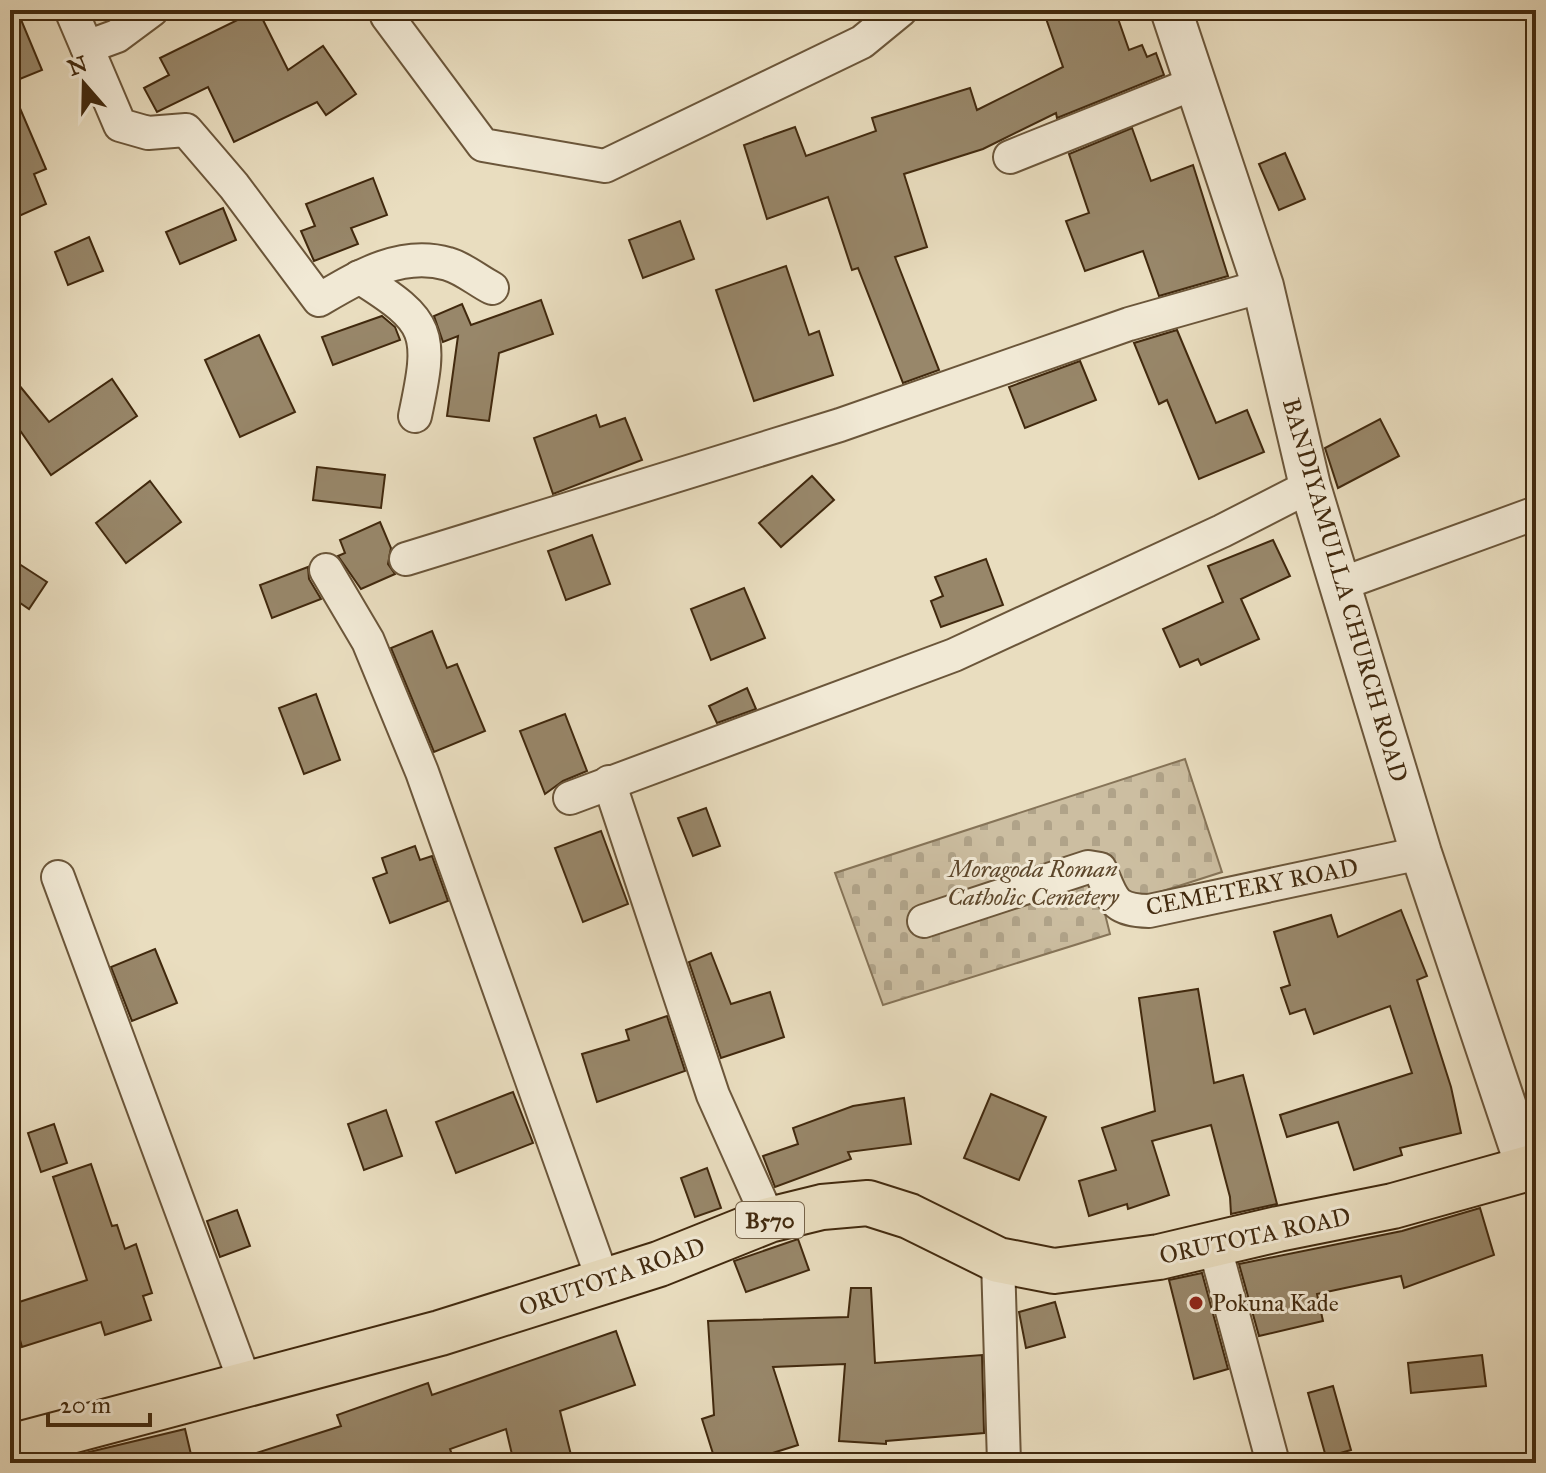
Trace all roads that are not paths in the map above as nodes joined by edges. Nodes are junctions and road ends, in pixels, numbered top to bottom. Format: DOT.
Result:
graph roads {
  1 [pos="71,10"];
  2 [pos="152,10"];
  3 [pos="901,10"];
  4 [pos="1171,10"];
  5 [pos="387,16"];
  6 [pos="87,47"];
  7 [pos="1195,83"];
  8 [pos="1010,157"];
  9 [pos="359,277"];
  10 [pos="1263,286"];
  11 [pos="492,288"];
  12 [pos="415,416"];
  13 [pos="1310,486"];
  14 [pos="1536,513"];
  15 [pos="406,559"];
  16 [pos="326,570"];
  17 [pos="1341,584"];
  18 [pos="609,782"];
  19 [pos="570,798"];
  20 [pos="1421,853"];
  21 [pos="58,877"];
  22 [pos="924,921"];
  23 [pos="1533,1176"];
  24 [pos="769,1220"];
  25 [pos="1214,1244"];
  26 [pos="998,1260"];
  27 [pos="604,1283"];
  28 [pos="246,1385"];
  29 [pos="10,1447"];
  30 [pos="1004,1463"];
  31 [pos="1273,1463"];
  1 -- 6 [label="street"];
  2 -- 6 [label="street"];
  3 -- 5 [label="street"];
  4 -- 7 [label="street, BANDIYAMULLA CHURCH ROAD"];
  6 -- 9 [label="street"];
  7 -- 8 [label="street"];
  7 -- 10 [label="street, BANDIYAMULLA CHURCH ROAD"];
  9 -- 11 [label="street"];
  9 -- 12 [label="street"];
  10 -- 13 [label="street, BANDIYAMULLA CHURCH ROAD"];
  10 -- 15 [label="street"];
  13 -- 17 [label="street, BANDIYAMULLA CHURCH ROAD"];
  13 -- 18 [label="street"];
  14 -- 17 [label="street"];
  16 -- 27 [label="street"];
  17 -- 20 [label="street, BANDIYAMULLA CHURCH ROAD"];
  18 -- 19 [label="street"];
  18 -- 24 [label="street"];
  20 -- 22 [label="street, CEMETERY ROAD"];
  20 -- 23 [label="street, BANDIYAMULLA CHURCH ROAD"];
  21 -- 28 [label="street"];
  23 -- 25 [label="main road, ORUTOTA ROAD / B570"];
  24 -- 26 [label="main road, ORUTOTA ROAD / B570"];
  24 -- 27 [label="main road, ORUTOTA ROAD / B570"];
  25 -- 26 [label="main road, ORUTOTA ROAD / B570"];
  25 -- 31 [label="street"];
  26 -- 30 [label="street"];
  27 -- 28 [label="main road, ORUTOTA ROAD / B570"];
  28 -- 29 [label="main road, ORUTOTA ROAD / B570"];
}
